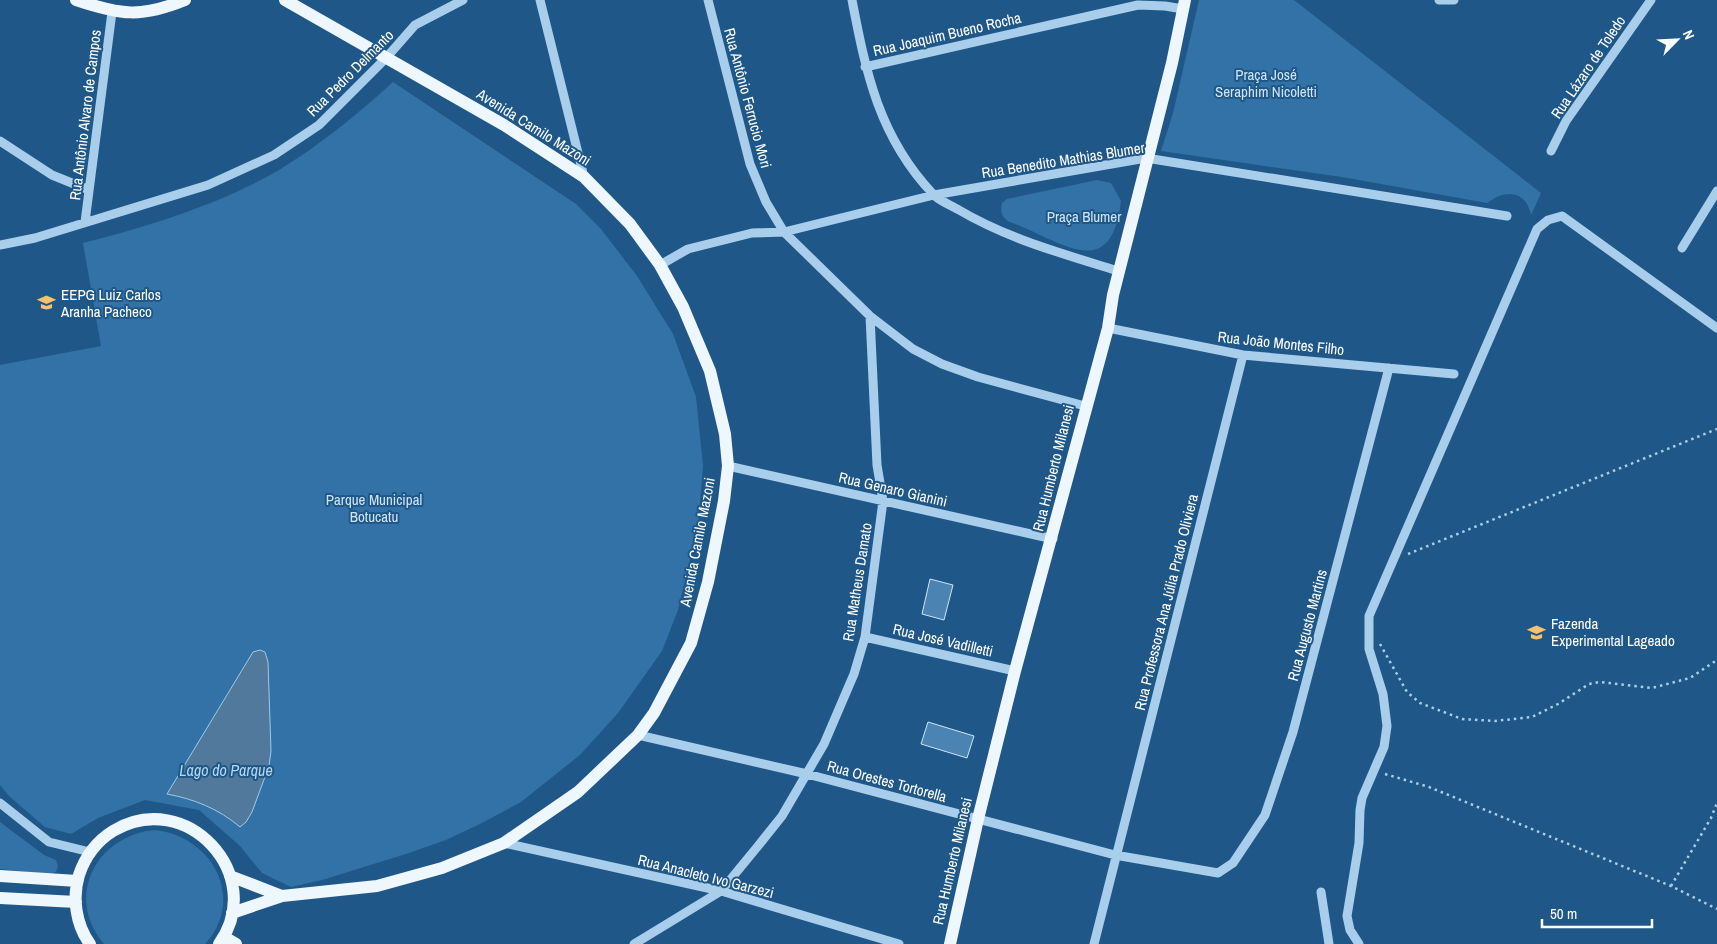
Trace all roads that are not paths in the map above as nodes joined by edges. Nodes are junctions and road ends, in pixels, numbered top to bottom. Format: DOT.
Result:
graph roads {
  1 [pos="76,0"];
  2 [pos="185,0"];
  3 [pos="285,0"];
  4 [pos="463,0"];
  5 [pos="540,0"];
  6 [pos="708,0"];
  7 [pos="852,0"];
  8 [pos="1438,0"];
  9 [pos="1454,0"];
  10 [pos="1651,0"];
  11 [pos="1184,4"];
  12 [pos="112,12"];
  13 [pos="386,58"];
  14 [pos="865,66"];
  15 [pos="0,141"];
  16 [pos="1550,151"];
  17 [pos="1146,158"];
  18 [pos="584,177"];
  19 [pos="89,190"];
  20 [pos="1717,191"];
  21 [pos="934,195"];
  22 [pos="1508,216"];
  23 [pos="85,222"];
  24 [pos="784,232"];
  25 [pos="0,245"];
  26 [pos="1682,248"];
  27 [pos="660,265"];
  28 [pos="1118,271"];
  29 [pos="870,316"];
  30 [pos="1108,328"];
  31 [pos="1717,328"];
  32 [pos="1243,355"];
  33 [pos="1389,368"];
  34 [pos="1454,374"];
  35 [pos="1085,406"];
  36 [pos="728,466"];
  37 [pos="883,501"];
  38 [pos="1052,539"];
  39 [pos="865,637"];
  40 [pos="1015,671"];
  41 [pos="638,735"];
  42 [pos="807,774"];
  43 [pos="0,803"];
  44 [pos="978,819"];
  45 [pos="504,843"];
  46 [pos="90,852"];
  47 [pos="1115,855"];
  48 [pos="1218,873"];
  49 [pos="0,876"];
  50 [pos="230,876"];
  51 [pos="77,882"];
  52 [pos="721,890"];
  53 [pos="1321,892"];
  54 [pos="282,896"];
  55 [pos="0,898"];
  56 [pos="76,902"];
  57 [pos="232,913"];
  58 [pos="221,940"];
  59 [pos="90,944"];
  60 [pos="236,944"];
  61 [pos="634,944"];
  62 [pos="899,944"];
  63 [pos="950,944"];
  64 [pos="1094,944"];
  65 [pos="1329,944"];
  66 [pos="1359,944"];
  1 -- 12 [label="main road"];
  2 -- 12 [label="main road"];
  3 -- 13 [label="main road, Avenida Camilo Mazoni"];
  4 -- 13 [label="street, Rua Pedro Delmanto"];
  5 -- 18 [label="street"];
  6 -- 24 [label="street, Rua Antônio Ferrucio Mori"];
  7 -- 14 [label="street"];
  8 -- 9 [label="street"];
  10 -- 16 [label="street, Rua Lázaro de Toledo"];
  11 -- 14 [label="street, Rua Joaquim Bueno Rocha"];
  11 -- 17 [label="main road, Rua Humberto Milanesi"];
  12 -- 19 [label="street, Rua Antônio Alvaro de Campos"];
  13 -- 18 [label="main road, Avenida Camilo Mazoni"];
  13 -- 23 [label="street, Rua Pedro Delmanto"];
  14 -- 21 [label="street"];
  15 -- 19 [label="street"];
  17 -- 21 [label="street, Rua Benedito Mathias Blumer"];
  17 -- 22 [label="street, Rua Benedito Mathias Blumer"];
  17 -- 28 [label="main road, Rua Humberto Milanesi"];
  18 -- 27 [label="main road, Avenida Camilo Mazoni"];
  19 -- 23 [label="street, Rua Antônio Alvaro de Campos"];
  20 -- 26 [label="street"];
  21 -- 24 [label="street, Rua Benedito Mathias Blumer"];
  21 -- 28 [label="street"];
  23 -- 25 [label="street, Rua Pedro Delmanto"];
  24 -- 27 [label="street, Rua Benedito Mathias Blumer"];
  24 -- 29 [label="street, Rua Antônio Ferrucio Mori"];
  27 -- 36 [label="main road, Avenida Camilo Mazoni"];
  28 -- 30 [label="main road, Rua Humberto Milanesi"];
  29 -- 35 [label="street, Rua Antônio Ferrucio Mori"];
  29 -- 37 [label="street, Rua Matheus Damato"];
  30 -- 32 [label="street, Rua João Montes Filho"];
  30 -- 35 [label="main road, Rua Humberto Milanesi"];
  31 -- 66 [label="street"];
  32 -- 33 [label="street, Rua João Montes Filho"];
  32 -- 47 [label="street, Rua Professora Ana Júlia Prado Oliviera"];
  33 -- 34 [label="street, Rua João Montes Filho"];
  33 -- 48 [label="street, Rua Augusto Martins"];
  35 -- 38 [label="main road, Rua Humberto Milanesi"];
  36 -- 37 [label="street, Rua Genaro Gianini"];
  36 -- 41 [label="main road, Avenida Camilo Mazoni"];
  37 -- 38 [label="street, Rua Genaro Gianini"];
  37 -- 39 [label="street, Rua Matheus Damato"];
  38 -- 40 [label="main road, Rua Humberto Milanesi"];
  39 -- 40 [label="street, Rua José Vadilletti"];
  39 -- 42 [label="street, Rua Matheus Damato"];
  40 -- 44 [label="main road, Rua Humberto Milanesi"];
  41 -- 42 [label="street, Rua Orestes Tortorella"];
  41 -- 45 [label="main road, Avenida Camilo Mazoni"];
  42 -- 44 [label="street, Rua Orestes Tortorella"];
  42 -- 52 [label="street, Rua Matheus Damato"];
  43 -- 46 [label="street"];
  44 -- 47 [label="street, Rua Orestes Tortorella"];
  44 -- 63 [label="main road, Rua Humberto Milanesi"];
  45 -- 52 [label="street, Rua Anacleto Ivo Garzezi"];
  45 -- 54 [label="main road, Avenida Camilo Mazoni"];
  46 -- 50 [label="main road"];
  46 -- 51 [label="main road"];
  47 -- 48 [label="street, Rua Orestes Tortorella"];
  47 -- 64 [label="street, Rua Professora Ana Júlia Prado Oliviera"];
  49 -- 51 [label="main road"];
  50 -- 54 [label="main road, Avenida Camilo Mazoni"];
  50 -- 57 [label="main road"];
  51 -- 56 [label="main road"];
  52 -- 61 [label="street, Rua Matheus Damato"];
  52 -- 62 [label="street, Rua Anacleto Ivo Garzezi"];
  53 -- 65 [label="street"];
  54 -- 57 [label="main road, Avenida Camilo Mazoni"];
  55 -- 56 [label="main road"];
  56 -- 59 [label="main road"];
  57 -- 58 [label="main road"];
  58 -- 60 [label="main road"];
}
